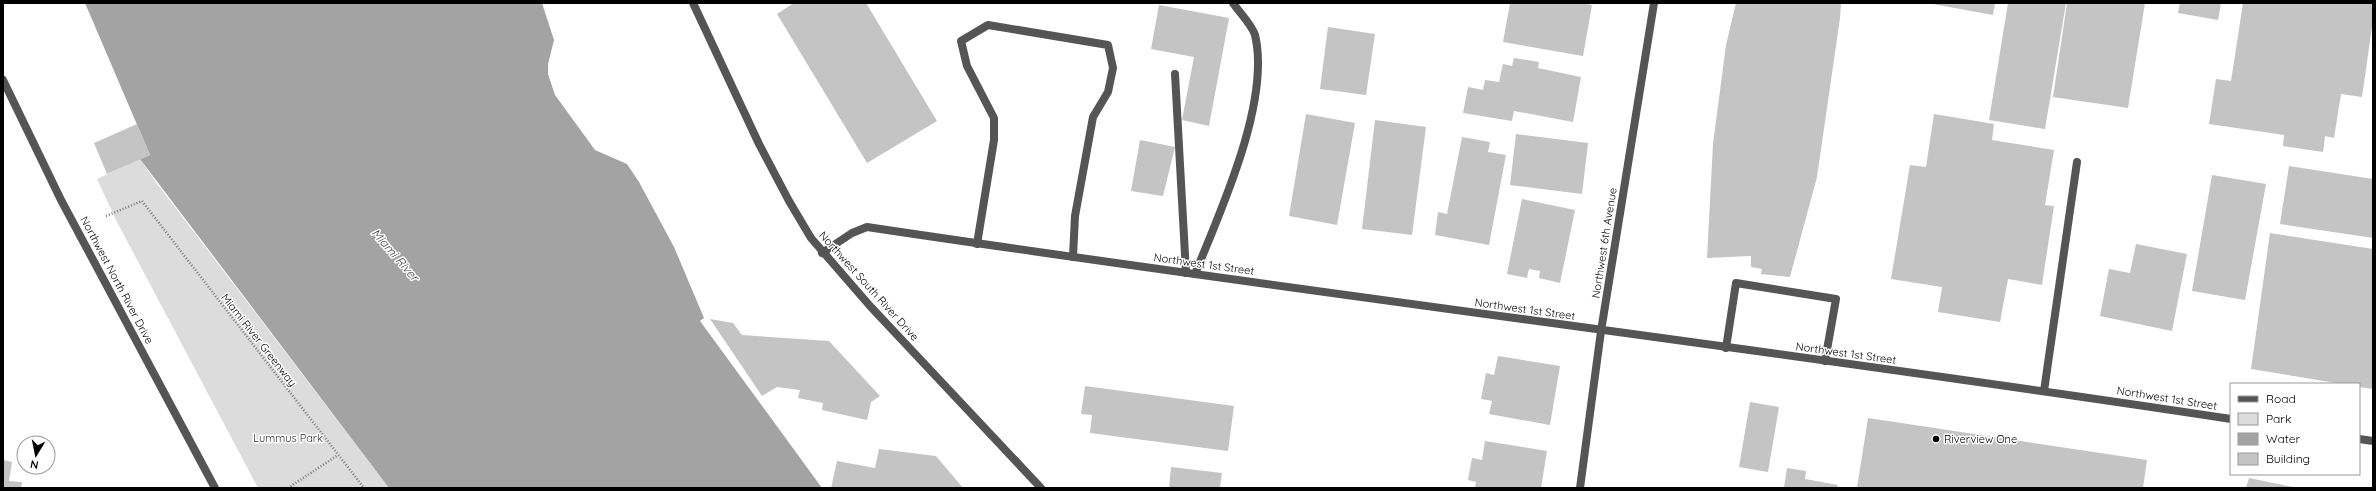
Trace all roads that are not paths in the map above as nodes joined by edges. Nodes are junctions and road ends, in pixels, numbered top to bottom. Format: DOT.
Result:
graph roads {
  1 [pos="693,3"];
  2 [pos="1233,3"];
  3 [pos="1654,3"];
  4 [pos="1175,74"];
  5 [pos="3,80"];
  6 [pos="2077,162"];
  7 [pos="977,244"];
  8 [pos="822,253"];
  9 [pos="1073,257"];
  10 [pos="1190,274"];
  11 [pos="1601,331"];
  12 [pos="1726,348"];
  13 [pos="1826,361"];
  14 [pos="2044,391"];
  15 [pos="2230,419"];
  16 [pos="2360,438"];
  17 [pos="2373,441"];
  18 [pos="215,488"];
  19 [pos="1040,488"];
  20 [pos="1580,488"];
  1 -- 8 [label="street, Northwest South River Drive"];
  2 -- 10 [label="street"];
  3 -- 11 [label="street, Northwest 6th Avenue"];
  4 -- 10 [label="street"];
  5 -- 18 [label="street, Northwest North River Drive"];
  6 -- 14 [label="street"];
  7 -- 8 [label="street, Northwest 1st Street"];
  7 -- 9 [label="street, Northwest 1st Street"];
  7 -- 9 [label="street"];
  8 -- 19 [label="street, Northwest South River Drive"];
  9 -- 10 [label="street, Northwest 1st Street"];
  10 -- 11 [label="street, Northwest 1st Street"];
  11 -- 12 [label="street, Northwest 1st Street"];
  11 -- 20 [label="street, Northwest 6th Avenue"];
  12 -- 13 [label="street, Northwest 1st Street"];
  12 -- 13 [label="street"];
  13 -- 14 [label="street, Northwest 1st Street"];
  14 -- 15 [label="street, Northwest 1st Street"];
  16 -- 17 [label="street"];
}
